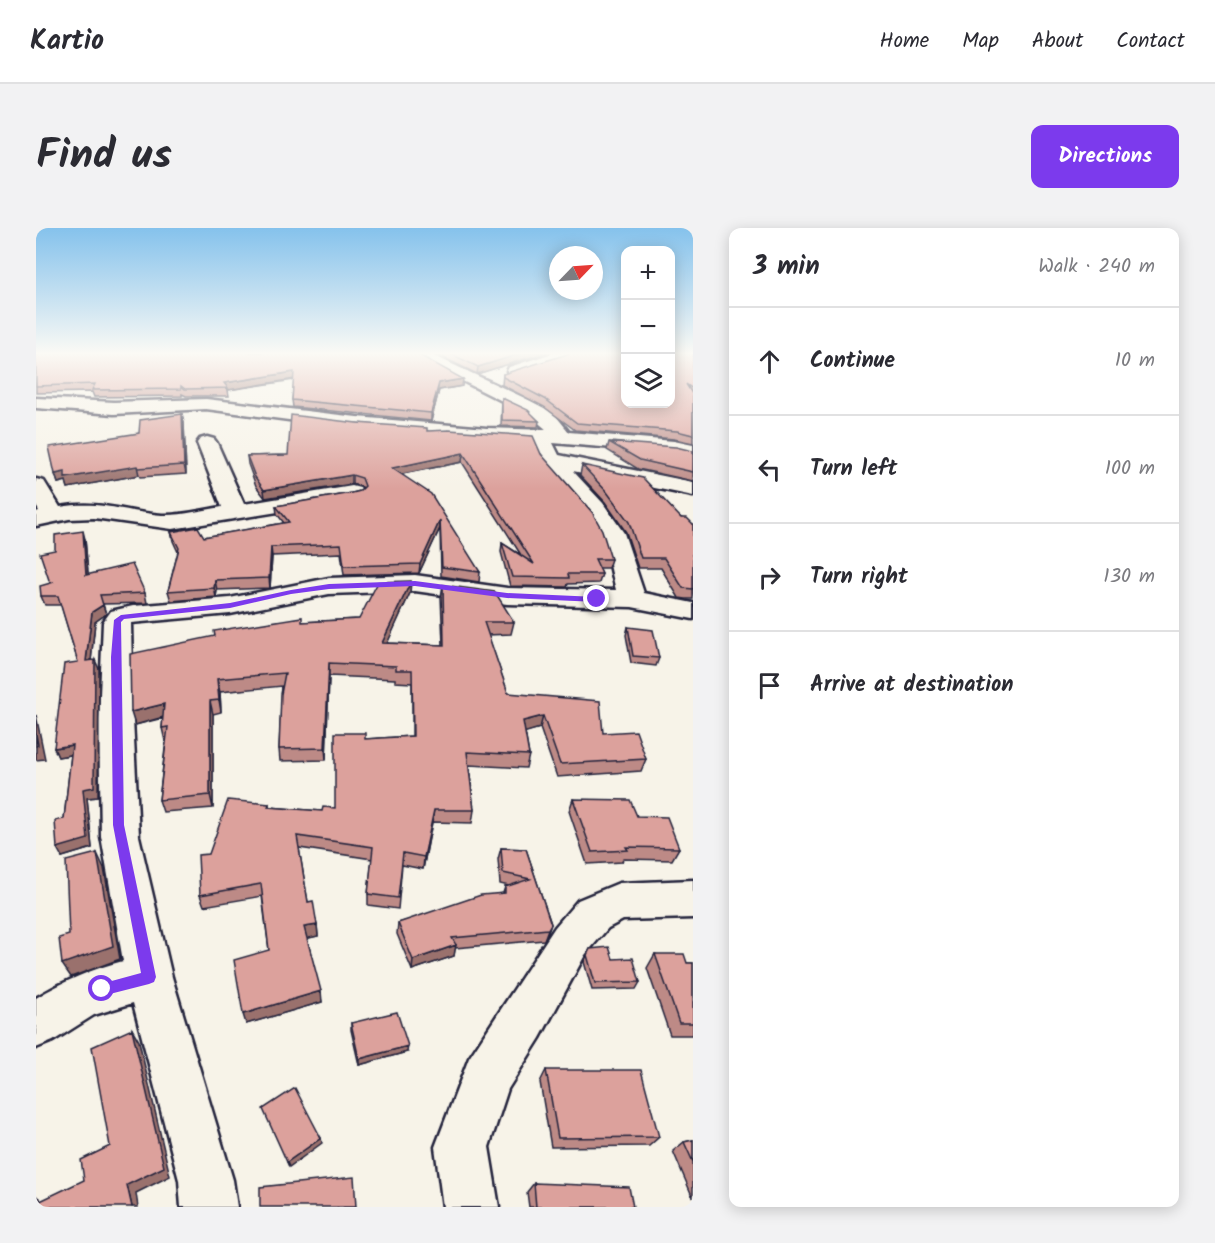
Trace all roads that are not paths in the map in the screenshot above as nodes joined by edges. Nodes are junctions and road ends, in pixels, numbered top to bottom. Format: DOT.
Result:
graph roads {
  1 [pos="508,398"];
  2 [pos="38,408"];
  3 [pos="551,436"];
  4 [pos="207,443"];
  5 [pos="693,451"];
  6 [pos="551,460"];
  7 [pos="36,486"];
  8 [pos="693,489"];
  9 [pos="352,493"];
  10 [pos="236,513"];
  11 [pos="45,517"];
  12 [pos="632,598"];
  13 [pos="691,613"];
  14 [pos="693,899"];
  15 [pos="149,977"];
  16 [pos="36,1024"];
  17 [pos="209,1207"];
  18 [pos="471,1207"];
  1 -- 3 [label="street"];
  2 -- 3 [label="street"];
  3 -- 5 [label="street"];
  3 -- 6 [label="street"];
  4 -- 10 [label="street"];
  6 -- 8 [label="street"];
  6 -- 12 [label="street"];
  7 -- 11 [label="street"];
  9 -- 10 [label="street"];
  10 -- 11 [label="street"];
  12 -- 13 [label="street"];
  12 -- 15 [label="street"];
  14 -- 18 [label="street"];
  15 -- 16 [label="street"];
  15 -- 17 [label="street"];
}
